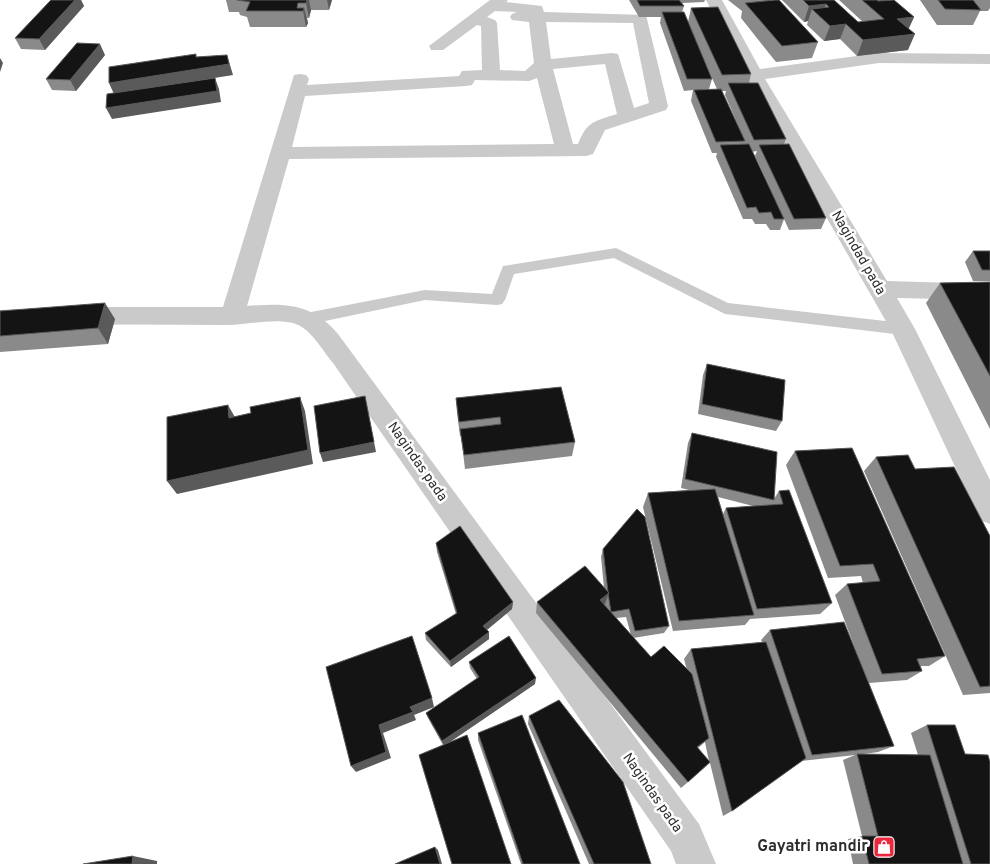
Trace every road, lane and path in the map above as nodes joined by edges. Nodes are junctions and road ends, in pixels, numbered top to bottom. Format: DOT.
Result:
graph roads {
  1 [pos="714,0"];
  2 [pos="496,3"];
  3 [pos="527,18"];
  4 [pos="475,19"];
  5 [pos="437,46"];
  6 [pos="990,59"];
  7 [pos="542,66"];
  8 [pos="491,75"];
  9 [pos="754,75"];
  10 [pos="627,118"];
  11 [pos="565,150"];
  12 [pos="280,153"];
  13 [pos="879,289"];
  14 [pos="990,292"];
  15 [pos="232,316"];
  16 [pos="0,319"];
  17 [pos="306,319"];
  18 [pos="903,329"];
  19 [pos="988,502"];
  20 [pos="696,864"];
  1 -- 9 [label="street, Nagindad pada"];
  2 -- 3 [label="street"];
  2 -- 4 [label="street"];
  3 -- 7 [label="street"];
  3 -- 10 [label="street"];
  4 -- 5 [label="street"];
  4 -- 8 [label="street"];
  6 -- 9 [label="street"];
  7 -- 8 [label="street"];
  7 -- 10 [label="street"];
  7 -- 11 [label="street"];
  8 -- 12 [label="street"];
  9 -- 13 [label="street, Nagindad pada"];
  10 -- 11 [label="street"];
  11 -- 12 [label="street"];
  12 -- 15 [label="street"];
  13 -- 14 [label="street"];
  13 -- 18 [label="street, Nagindad pada"];
  15 -- 16 [label="street"];
  15 -- 17 [label="street"];
  17 -- 18 [label="lane"];
  17 -- 20 [label="street, Nagindas pada"];
  18 -- 19 [label="street, Nagindad pada"];
}
